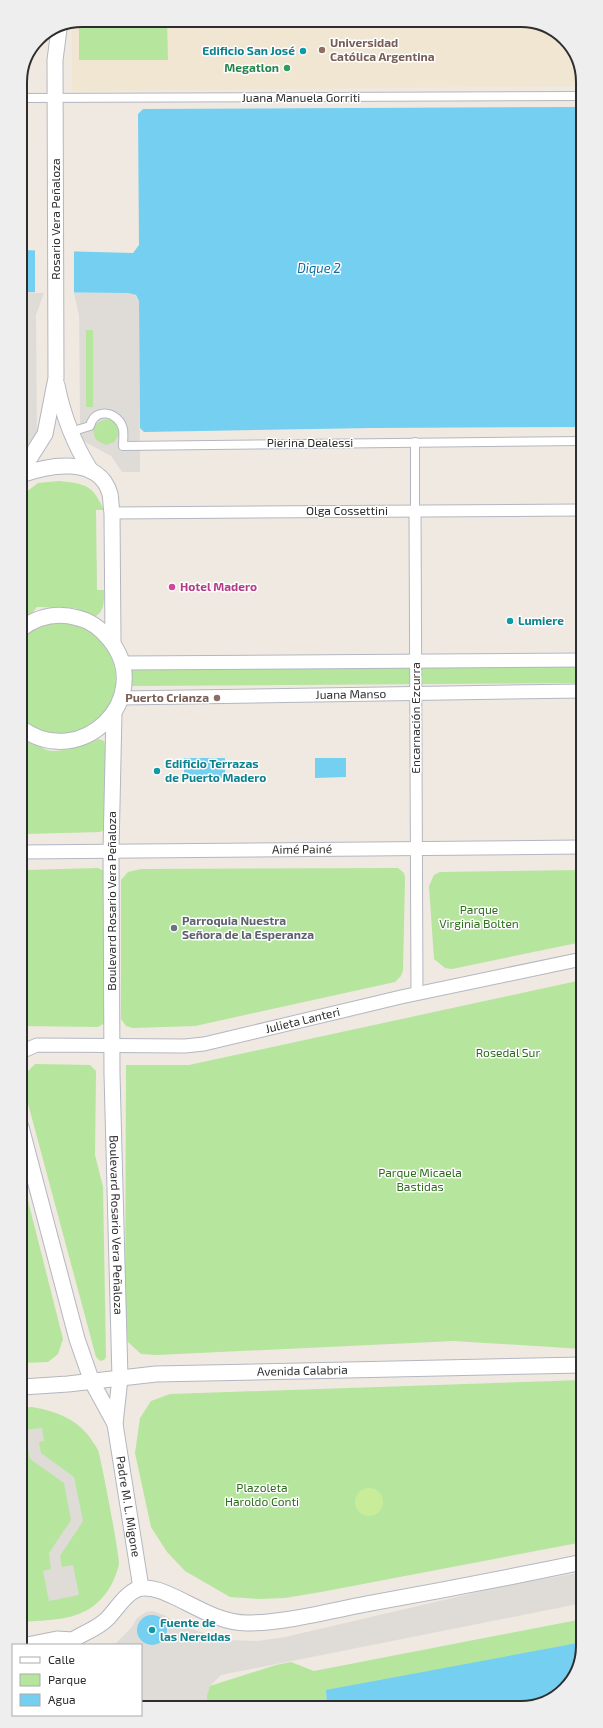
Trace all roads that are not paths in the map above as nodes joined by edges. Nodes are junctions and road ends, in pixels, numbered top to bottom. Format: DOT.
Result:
graph roads {
  1 [pos="59,32"];
  2 [pos="52,36"];
  3 [pos="56,60"];
  4 [pos="576,96"];
  5 [pos="27,98"];
  6 [pos="56,98"];
  7 [pos="56,378"];
  8 [pos="70,432"];
  9 [pos="576,441"];
  10 [pos="415,442"];
  11 [pos="27,463"];
  12 [pos="91,471"];
  13 [pos="27,472"];
  14 [pos="415,510"];
  15 [pos="576,510"];
  16 [pos="112,513"];
  17 [pos="27,625"];
  18 [pos="113,643"];
  19 [pos="576,660"];
  20 [pos="416,661"];
  21 [pos="122,663"];
  22 [pos="576,691"];
  23 [pos="416,693"];
  24 [pos="120,698"];
  25 [pos="114,712"];
  26 [pos="27,732"];
  27 [pos="576,847"];
  28 [pos="416,849"];
  29 [pos="111,851"];
  30 [pos="27,852"];
  31 [pos="576,960"];
  32 [pos="417,994"];
  33 [pos="112,1045"];
  34 [pos="27,1049"];
  35 [pos="27,1146"];
  36 [pos="576,1365"];
  37 [pos="120,1378"];
  38 [pos="92,1382"];
  39 [pos="27,1387"];
  40 [pos="115,1424"];
  41 [pos="576,1563"];
  42 [pos="141,1588"];
  43 [pos="69,1642"];
  44 [pos="27,1644"];
  1 -- 3 [label="main road, Rosario Vera Peñaloza"];
  2 -- 3 [label="main road, Rosario Vera Peñaloza"];
  3 -- 6 [label="main road, Rosario Vera Peñaloza"];
  4 -- 6 [label="street, Juana Manuela Gorriti"];
  5 -- 6 [label="street, Juana Manuela Gorriti"];
  6 -- 7 [label="main road, Rosario Vera Peñaloza"];
  7 -- 8 [label="main road, Rosario Vera Peñaloza"];
  7 -- 11 [label="main road, Rosario Vera Peñaloza"];
  8 -- 10 [label="street, Pierina Dealessi"];
  8 -- 12 [label="main road, Rosario Vera Peñaloza"];
  9 -- 10 [label="street, Pierina Dealessi"];
  10 -- 14 [label="street, Encarnación Ezcurra"];
  12 -- 13 [label="main road"];
  12 -- 16 [label="main road"];
  14 -- 15 [label="street, Olga Cossettini"];
  14 -- 16 [label="street, Olga Cossettini"];
  14 -- 20 [label="street, Encarnación Ezcurra"];
  16 -- 18 [label="main road"];
  17 -- 18 [label="main road"];
  18 -- 21 [label="main road"];
  19 -- 20 [label="street"];
  20 -- 21 [label="street"];
  20 -- 23 [label="street, Encarnación Ezcurra"];
  21 -- 24 [label="main road"];
  22 -- 23 [label="street, Juana Manso"];
  23 -- 24 [label="street, Juana Manso"];
  23 -- 28 [label="street, Encarnación Ezcurra"];
  24 -- 25 [label="main road"];
  25 -- 26 [label="main road"];
  25 -- 29 [label="main road, Boulevard Rosario Vera Peñaloza"];
  27 -- 28 [label="street, Aimé Painé"];
  28 -- 29 [label="street, Aimé Painé"];
  28 -- 32 [label="street, Encarnación Ezcurra"];
  29 -- 30 [label="street, Aimé Painé"];
  29 -- 33 [label="main road, Boulevard Rosario Vera Peñaloza"];
  31 -- 32 [label="street, Julieta Lanteri"];
  32 -- 33 [label="street, Julieta Lanteri"];
  33 -- 34 [label="street, Julieta Lanteri"];
  33 -- 37 [label="main road, Boulevard Rosario Vera Peñaloza"];
  35 -- 38 [label="main road"];
  36 -- 37 [label="main road, Avenida Calabria"];
  37 -- 38 [label="main road, Avenida Calabria"];
  37 -- 40 [label="main road, Boulevard Rosario Vera Peñaloza"];
  38 -- 39 [label="main road, Avenida Calabria"];
  38 -- 40 [label="main road"];
  40 -- 42 [label="main road, Padre M. L. Migone"];
  41 -- 42 [label="main road"];
  42 -- 43 [label="main road"];
  43 -- 44 [label="main road"];
}
